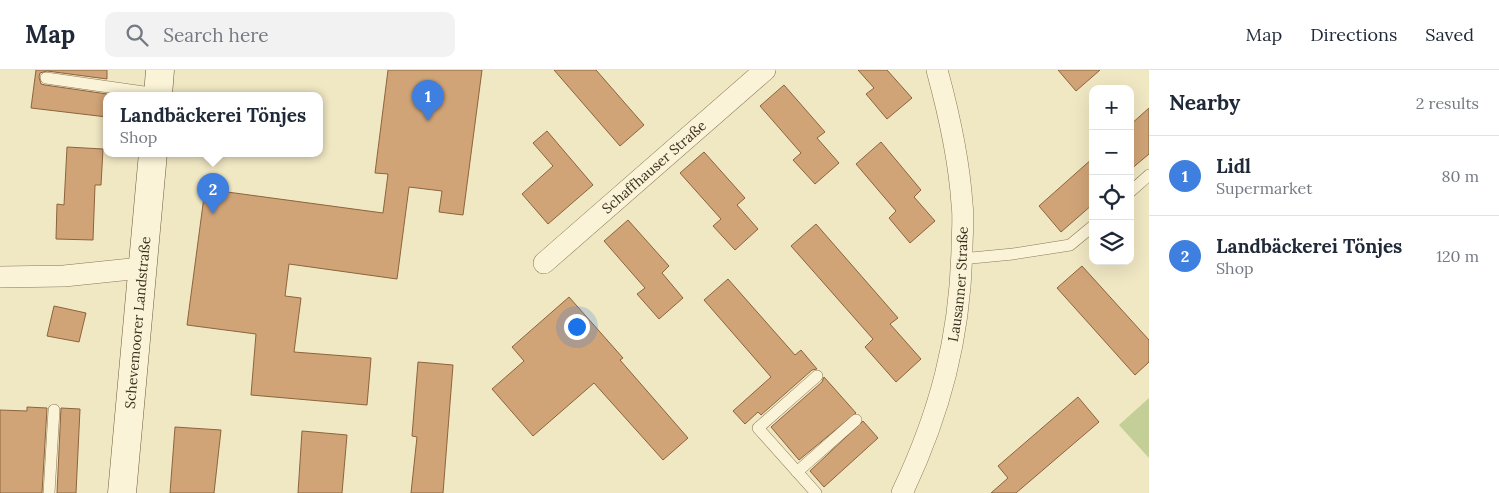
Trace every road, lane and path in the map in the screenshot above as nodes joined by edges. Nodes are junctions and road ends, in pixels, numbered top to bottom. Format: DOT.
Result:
graph roads {
  1 [pos="937,70"];
  2 [pos="764,71"];
  3 [pos="46,78"];
  4 [pos="159,86"];
  5 [pos="153,157"];
  6 [pos="1149,175"];
  7 [pos="1134,188"];
  8 [pos="1089,229"];
  9 [pos="961,259"];
  10 [pos="544,263"];
  11 [pos="141,268"];
  12 [pos="0,277"];
  13 [pos="817,376"];
  14 [pos="54,410"];
  15 [pos="856,420"];
  16 [pos="797,472"];
  17 [pos="49,493"];
  18 [pos="122,493"];
  19 [pos="816,493"];
  20 [pos="902,493"];
  1 -- 9 [label="street, Lausanner Straße"];
  2 -- 10 [label="street, Schaffhauser Straße"];
  3 -- 4 [label="lane"];
  5 -- 11 [label="street, Schevemoorer Landstraße"];
  6 -- 7 [label="lane"];
  8 -- 9 [label="lane"];
  9 -- 20 [label="street, Lausanner Straße"];
  11 -- 12 [label="street"];
  11 -- 18 [label="street, Schevemoorer Landstraße"];
  13 -- 16 [label="lane"];
  14 -- 17 [label="lane"];
  15 -- 16 [label="lane"];
  16 -- 19 [label="lane"];
}
